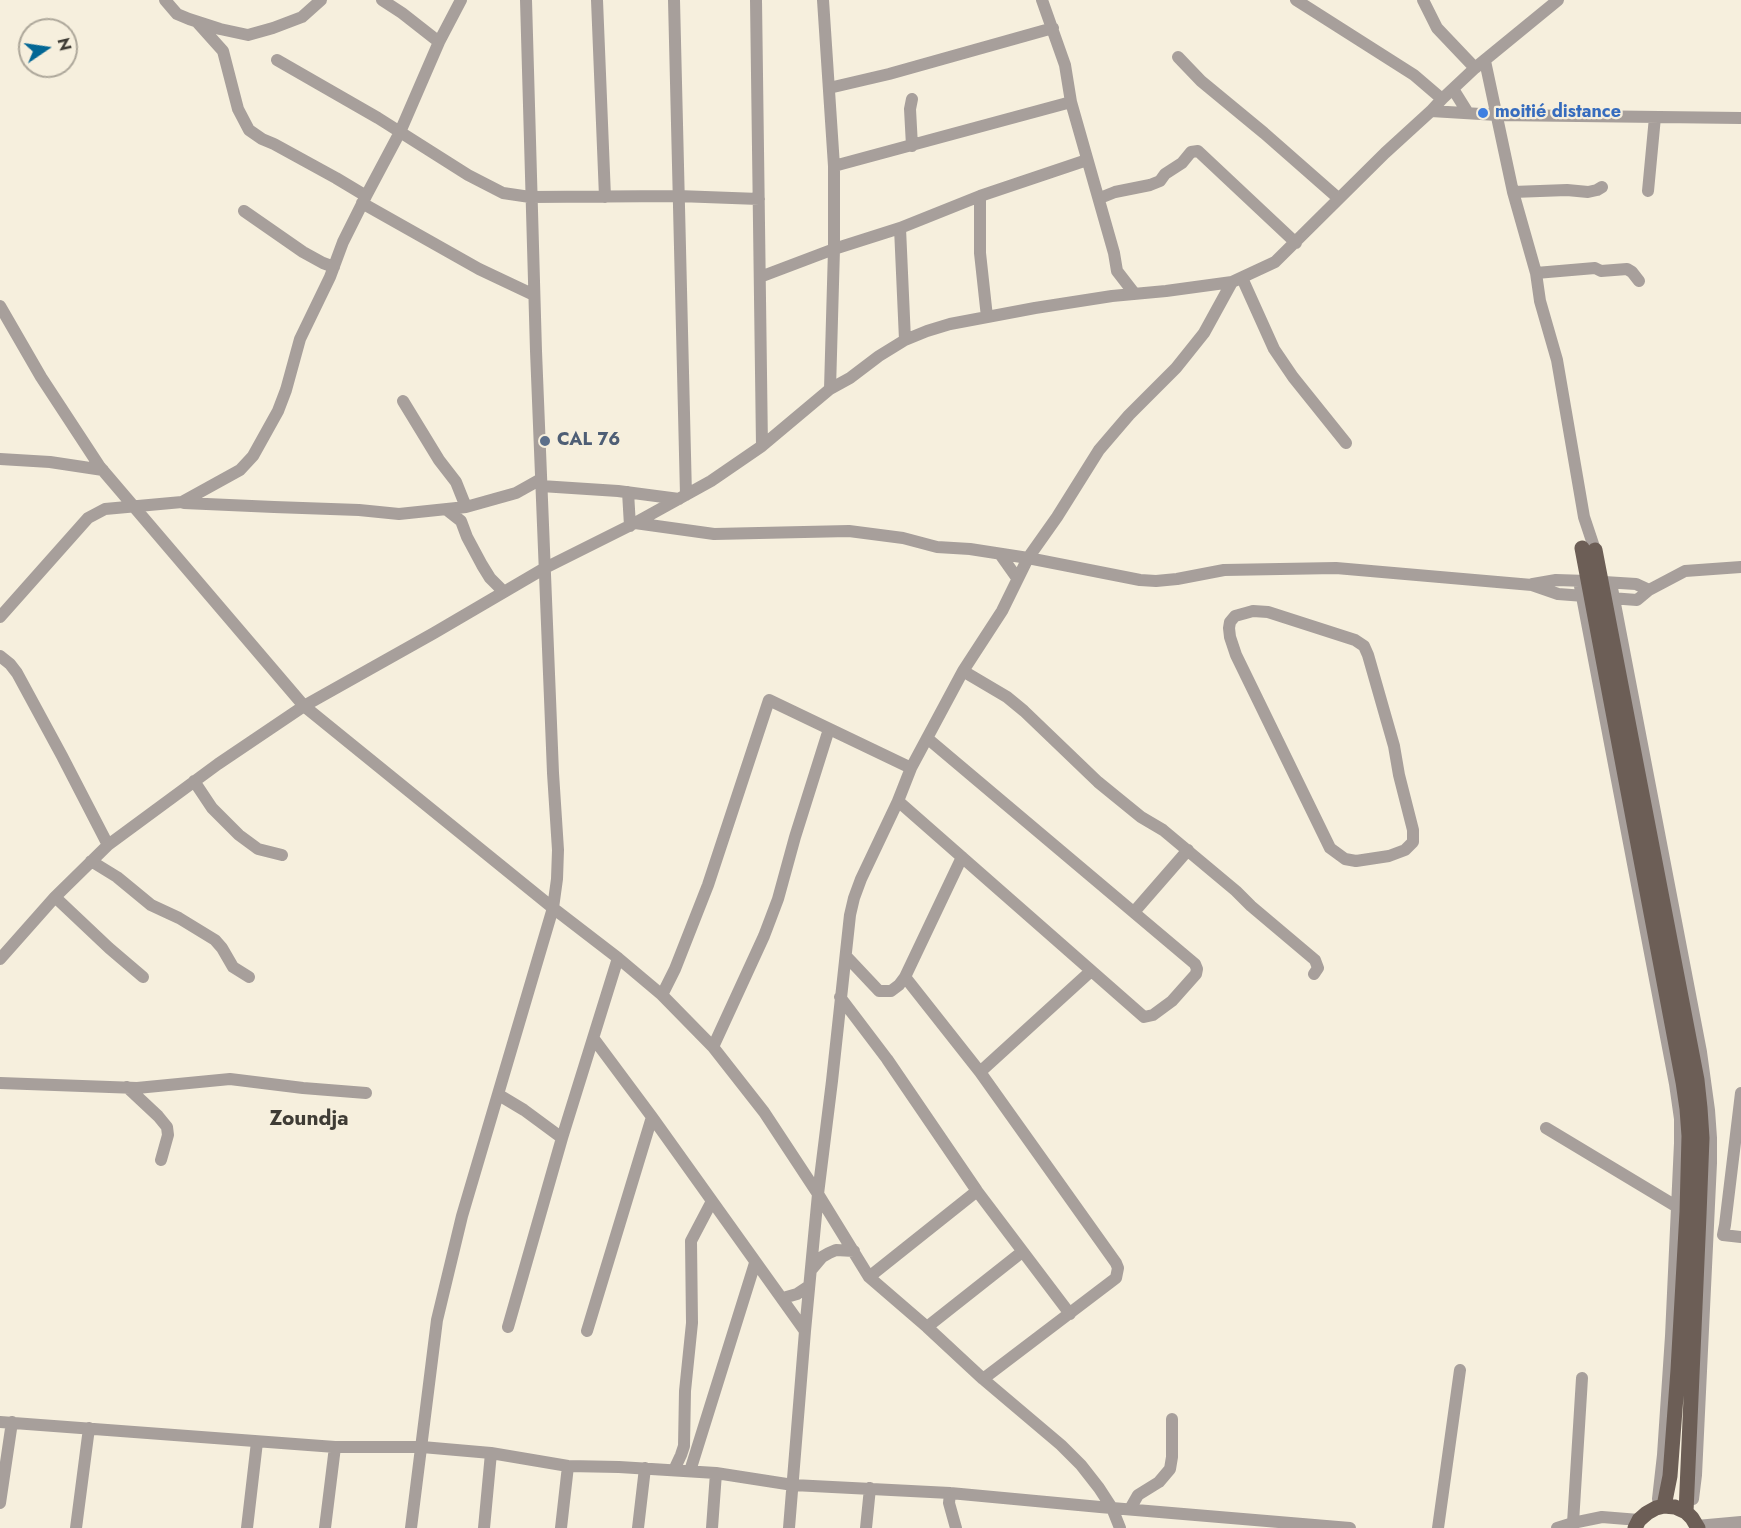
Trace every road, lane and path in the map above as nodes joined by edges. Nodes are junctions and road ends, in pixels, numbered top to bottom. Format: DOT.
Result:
graph roads {
  1 [pos="165,0"];
  2 [pos="321,0"];
  3 [pos="382,0"];
  4 [pos="460,0"];
  5 [pos="526,0"];
  6 [pos="597,0"];
  7 [pos="674,0"];
  8 [pos="756,0"];
  9 [pos="823,0"];
  10 [pos="1042,0"];
  11 [pos="1296,0"];
  12 [pos="1423,0"];
  13 [pos="1558,0"];
  14 [pos="197,22"];
  15 [pos="1053,28"];
  16 [pos="439,42"];
  17 [pos="1178,57"];
  18 [pos="277,60"];
  19 [pos="1485,61"];
  20 [pos="1474,68"];
  21 [pos="829,88"];
  22 [pos="1453,89"];
  23 [pos="912,99"];
  24 [pos="1442,99"];
  25 [pos="1071,102"];
  26 [pos="1431,111"];
  27 [pos="1468,113"];
  28 [pos="1497,115"];
  29 [pos="1655,117"];
  30 [pos="1741,118"];
  31 [pos="400,132"];
  32 [pos="912,146"];
  33 [pos="1087,160"];
  34 [pos="834,166"];
  35 [pos="1602,187"];
  36 [pos="1648,190"];
  37 [pos="1513,192"];
  38 [pos="678,196"];
  39 [pos="980,196"];
  40 [pos="530,197"];
  41 [pos="605,197"];
  42 [pos="1100,198"];
  43 [pos="1338,198"];
  44 [pos="364,199"];
  45 [pos="759,199"];
  46 [pos="244,212"];
  47 [pos="900,228"];
  48 [pos="1296,243"];
  49 [pos="834,249"];
  50 [pos="334,267"];
  51 [pos="1117,271"];
  52 [pos="1536,273"];
  53 [pos="760,277"];
  54 [pos="1237,280"];
  55 [pos="1639,281"];
  56 [pos="534,294"];
  57 [pos="1134,294"];
  58 [pos="1112,296"];
  59 [pos="0,306"];
  60 [pos="987,317"];
  61 [pos="905,340"];
  62 [pos="830,389"];
  63 [pos="403,401"];
  64 [pos="1346,443"];
  65 [pos="762,446"];
  66 [pos="0,459"];
  67 [pos="103,470"];
  68 [pos="541,483"];
  69 [pos="628,492"];
  70 [pos="682,497"];
  71 [pos="182,502"];
  72 [pos="133,507"];
  73 [pos="466,507"];
  74 [pos="447,510"];
  75 [pos="632,524"];
  76 [pos="1589,549"];
  77 [pos="1000,554"];
  78 [pos="1028,558"];
  79 [pos="544,568"];
  80 [pos="1740,568"];
  81 [pos="1017,578"];
  82 [pos="1596,589"];
  83 [pos="504,592"];
  84 [pos="0,617"];
  85 [pos="0,656"];
  86 [pos="963,671"];
  87 [pos="304,706"];
  88 [pos="829,729"];
  89 [pos="927,738"];
  90 [pos="911,768"];
  91 [pos="194,781"];
  92 [pos="898,801"];
  93 [pos="1408,807"];
  94 [pos="108,845"];
  95 [pos="1188,850"];
  96 [pos="282,855"];
  97 [pos="962,857"];
  98 [pos="91,861"];
  99 [pos="55,897"];
  100 [pos="553,908"];
  101 [pos="1134,912"];
  102 [pos="846,956"];
  103 [pos="618,958"];
  104 [pos="0,959"];
  105 [pos="1091,971"];
  106 [pos="1314,974"];
  107 [pos="143,977"];
  108 [pos="249,977"];
  109 [pos="905,977"];
  110 [pos="662,995"];
  111 [pos="840,997"];
  112 [pos="594,1039"];
  113 [pos="713,1047"];
  114 [pos="980,1072"];
  115 [pos="0,1083"];
  116 [pos="127,1087"];
  117 [pos="366,1093"];
  118 [pos="1741,1094"];
  119 [pos="499,1095"];
  120 [pos="652,1117"];
  121 [pos="1546,1128"];
  122 [pos="562,1138"];
  123 [pos="161,1160"];
  124 [pos="977,1191"];
  125 [pos="818,1194"];
  126 [pos="712,1201"];
  127 [pos="1693,1213"];
  128 [pos="1741,1237"];
  129 [pos="854,1251"];
  130 [pos="1022,1252"];
  131 [pos="755,1263"];
  132 [pos="811,1270"];
  133 [pos="869,1277"];
  134 [pos="809,1286"];
  135 [pos="783,1298"];
  136 [pos="1070,1314"];
  137 [pos="508,1327"];
  138 [pos="927,1327"];
  139 [pos="587,1331"];
  140 [pos="805,1331"];
  141 [pos="1461,1370"];
  142 [pos="1581,1378"];
  143 [pos="983,1379"];
  144 [pos="1172,1419"];
  145 [pos="6,1422"];
  146 [pos="89,1428"];
  147 [pos="257,1442"];
  148 [pos="335,1447"];
  149 [pos="422,1447"];
  150 [pos="491,1453"];
  151 [pos="568,1466"];
  152 [pos="645,1468"];
  153 [pos="674,1470"];
  154 [pos="690,1471"];
  155 [pos="717,1473"];
  156 [pos="793,1485"];
  157 [pos="870,1488"];
  158 [pos="950,1493"];
  159 [pos="0,1503"];
  160 [pos="1660,1507"];
  161 [pos="1112,1508"];
  162 [pos="1130,1509"];
  163 [pos="1693,1521"];
  164 [pos="1741,1522"];
  165 [pos="1573,1523"];
  166 [pos="1637,1524"];
  167 [pos="76,1528"];
  168 [pos="247,1528"];
  169 [pos="325,1528"];
  170 [pos="411,1528"];
  171 [pos="484,1528"];
  172 [pos="561,1528"];
  173 [pos="638,1528"];
  174 [pos="712,1528"];
  175 [pos="789,1528"];
  176 [pos="866,1528"];
  177 [pos="956,1528"];
  178 [pos="1120,1528"];
  179 [pos="1350,1528"];
  180 [pos="1438,1528"];
  181 [pos="1557,1528"];
  1 -- 14 [label="street"];
  2 -- 14 [label="street"];
  3 -- 16 [label="street"];
  4 -- 16 [label="street"];
  5 -- 40 [label="street"];
  6 -- 41 [label="street"];
  7 -- 38 [label="street"];
  8 -- 45 [label="street"];
  9 -- 21 [label="street"];
  10 -- 15 [label="street"];
  11 -- 24 [label="street"];
  12 -- 20 [label="street"];
  13 -- 19 [label="street"];
  14 -- 44 [label="street"];
  15 -- 21 [label="street"];
  15 -- 25 [label="street"];
  16 -- 31 [label="street"];
  17 -- 43 [label="street"];
  18 -- 31 [label="street"];
  19 -- 20 [label="street"];
  19 -- 28 [label="street"];
  20 -- 22 [label="street"];
  21 -- 34 [label="street"];
  22 -- 24 [label="street"];
  22 -- 27 [label="street"];
  23 -- 32 [label="street"];
  24 -- 26 [label="street"];
  25 -- 32 [label="street"];
  25 -- 33 [label="street"];
  26 -- 27 [label="street"];
  26 -- 43 [label="street"];
  27 -- 28 [label="street"];
  28 -- 29 [label="street"];
  28 -- 37 [label="street"];
  29 -- 30 [label="street"];
  29 -- 36 [label="street"];
  31 -- 40 [label="street"];
  31 -- 44 [label="street"];
  32 -- 34 [label="street"];
  33 -- 39 [label="street"];
  33 -- 42 [label="street"];
  34 -- 49 [label="street"];
  35 -- 37 [label="street"];
  37 -- 52 [label="street"];
  38 -- 41 [label="street"];
  38 -- 45 [label="street"];
  38 -- 70 [label="street"];
  39 -- 47 [label="street"];
  39 -- 60 [label="street"];
  40 -- 41 [label="street"];
  40 -- 56 [label="street"];
  42 -- 48 [label="street"];
  42 -- 51 [label="street"];
  43 -- 48 [label="street"];
  44 -- 50 [label="street"];
  44 -- 56 [label="street"];
  45 -- 53 [label="street"];
  46 -- 50 [label="street"];
  47 -- 49 [label="street"];
  47 -- 61 [label="street"];
  48 -- 54 [label="street"];
  49 -- 53 [label="street"];
  49 -- 62 [label="street"];
  50 -- 71 [label="street"];
  51 -- 57 [label="street"];
  51 -- 58 [label="street"];
  52 -- 55 [label="street"];
  52 -- 76 [label="street"];
  53 -- 65 [label="street"];
  54 -- 57 [label="street"];
  54 -- 64 [label="street"];
  54 -- 78 [label="street"];
  56 -- 68 [label="street"];
  57 -- 58 [label="street"];
  58 -- 60 [label="street"];
  59 -- 67 [label="street"];
  60 -- 61 [label="street"];
  61 -- 62 [label="street"];
  62 -- 65 [label="street"];
  63 -- 73 [label="street"];
  65 -- 70 [label="street"];
  66 -- 67 [label="street"];
  67 -- 72 [label="street"];
  68 -- 69 [label="street"];
  68 -- 73 [label="street"];
  68 -- 79 [label="street"];
  69 -- 70 [label="street"];
  69 -- 75 [label="street"];
  70 -- 75 [label="street"];
  71 -- 72 [label="street"];
  71 -- 74 [label="street"];
  72 -- 84 [label="street"];
  72 -- 87 [label="street"];
  73 -- 74 [label="street"];
  74 -- 83 [label="street"];
  75 -- 77 [label="street"];
  75 -- 79 [label="street"];
  76 -- 82 [label="main road"];
  77 -- 78 [label="street"];
  77 -- 81 [label="street"];
  78 -- 81 [label="street"];
  78 -- 82 [label="street"];
  79 -- 83 [label="street"];
  79 -- 100 [label="street"];
  80 -- 82 [label="street"];
  81 -- 86 [label="street"];
  82 -- 127 [label="street"];
  82 -- 127 [label="main road"];
  83 -- 87 [label="street"];
  85 -- 94 [label="street"];
  86 -- 89 [label="street"];
  86 -- 95 [label="street"];
  87 -- 91 [label="street"];
  87 -- 100 [label="street"];
  88 -- 90 [label="street"];
  88 -- 110 [label="street"];
  88 -- 113 [label="street"];
  89 -- 90 [label="street"];
  89 -- 101 [label="street"];
  90 -- 92 [label="street"];
  91 -- 94 [label="street"];
  91 -- 96 [label="street"];
  92 -- 97 [label="street"];
  92 -- 102 [label="street"];
  93 -- 93 [label="street"];
  94 -- 98 [label="street"];
  95 -- 101 [label="street"];
  95 -- 106 [label="street"];
  97 -- 105 [label="street"];
  97 -- 109 [label="street"];
  98 -- 99 [label="street"];
  98 -- 108 [label="street"];
  99 -- 104 [label="street"];
  99 -- 107 [label="street"];
  100 -- 103 [label="street"];
  100 -- 119 [label="street"];
  101 -- 105 [label="street"];
  102 -- 109 [label="street"];
  102 -- 111 [label="street"];
  103 -- 110 [label="street"];
  103 -- 112 [label="street"];
  105 -- 114 [label="street"];
  109 -- 114 [label="street"];
  110 -- 113 [label="street"];
  111 -- 124 [label="street"];
  111 -- 125 [label="street"];
  112 -- 120 [label="street"];
  112 -- 122 [label="street"];
  113 -- 125 [label="street"];
  114 -- 136 [label="street"];
  115 -- 116 [label="street"];
  116 -- 117 [label="street"];
  116 -- 123 [label="street"];
  118 -- 128 [label="street"];
  119 -- 122 [label="street"];
  119 -- 149 [label="street"];
  120 -- 126 [label="street"];
  120 -- 139 [label="street"];
  121 -- 127 [label="street"];
  122 -- 137 [label="street"];
  124 -- 130 [label="street"];
  124 -- 133 [label="street"];
  125 -- 129 [label="street"];
  125 -- 132 [label="street"];
  126 -- 131 [label="street"];
  126 -- 153 [label="street"];
  127 -- 160 [label="main road"];
  127 -- 163 [label="main road"];
  129 -- 132 [label="street"];
  129 -- 133 [label="street"];
  130 -- 136 [label="street"];
  130 -- 138 [label="street"];
  131 -- 135 [label="street"];
  131 -- 154 [label="street"];
  132 -- 134 [label="street"];
  133 -- 138 [label="street"];
  134 -- 135 [label="street"];
  134 -- 140 [label="street"];
  135 -- 140 [label="street"];
  136 -- 143 [label="street"];
  138 -- 143 [label="street"];
  140 -- 156 [label="street"];
  141 -- 180 [label="street"];
  142 -- 165 [label="street"];
  143 -- 161 [label="street"];
  144 -- 162 [label="street"];
  145 -- 146 [label="street"];
  145 -- 159 [label="street"];
  146 -- 147 [label="street"];
  146 -- 167 [label="street"];
  147 -- 148 [label="street"];
  147 -- 168 [label="street"];
  148 -- 149 [label="street"];
  148 -- 169 [label="street"];
  149 -- 150 [label="street"];
  149 -- 170 [label="street"];
  150 -- 151 [label="street"];
  150 -- 171 [label="street"];
  151 -- 152 [label="street"];
  151 -- 172 [label="street"];
  152 -- 153 [label="street"];
  152 -- 173 [label="street"];
  153 -- 154 [label="street"];
  154 -- 155 [label="street"];
  155 -- 156 [label="street"];
  155 -- 174 [label="street"];
  156 -- 157 [label="street"];
  156 -- 175 [label="street"];
  157 -- 158 [label="street"];
  157 -- 176 [label="street"];
  158 -- 161 [label="street"];
  158 -- 177 [label="street"];
  160 -- 163 [label="main road"];
  160 -- 166 [label="main road"];
  161 -- 162 [label="street"];
  161 -- 178 [label="street"];
  162 -- 179 [label="street"];
  163 -- 164 [label="street"];
  165 -- 166 [label="street"];
  165 -- 181 [label="street"];
}
